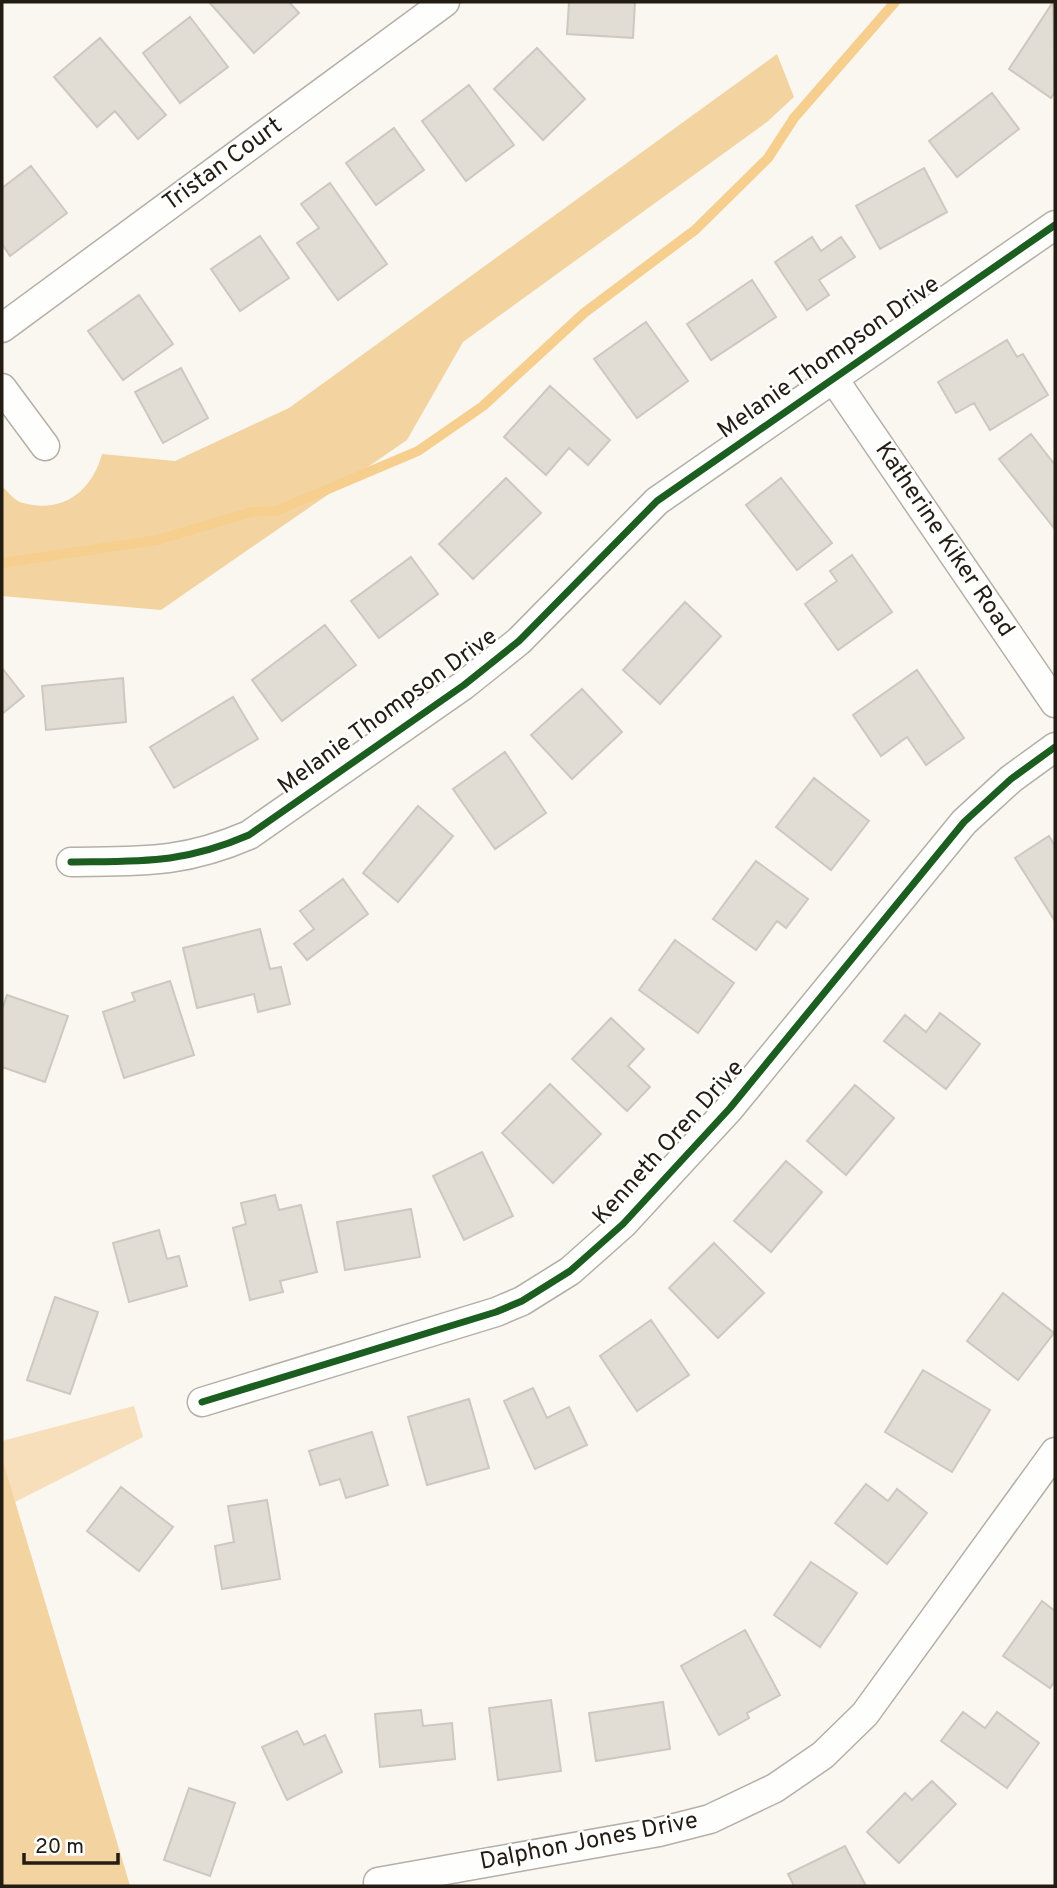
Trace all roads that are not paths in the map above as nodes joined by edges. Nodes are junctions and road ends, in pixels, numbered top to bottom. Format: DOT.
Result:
graph roads {
  1 [pos="444,2"];
  2 [pos="1055,225"];
  3 [pos="2,328"];
  4 [pos="833,378"];
  5 [pos="2,388"];
  6 [pos="45,446"];
  7 [pos="1055,703"];
  8 [pos="1055,747"];
  9 [pos="71,862"];
  10 [pos="202,1402"];
  11 [pos="1055,1452"];
  12 [pos="378,1882"];
  1 -- 3 [label="street, Tristan Court"];
  2 -- 4 [label="street, Melanie Thompson Drive"];
  4 -- 7 [label="street, Katherine Kiker Road"];
  4 -- 9 [label="street, Melanie Thompson Drive"];
  5 -- 6 [label="street"];
  8 -- 10 [label="street, Kenneth Oren Drive"];
  11 -- 12 [label="street, Dalphon Jones Drive"];
}
